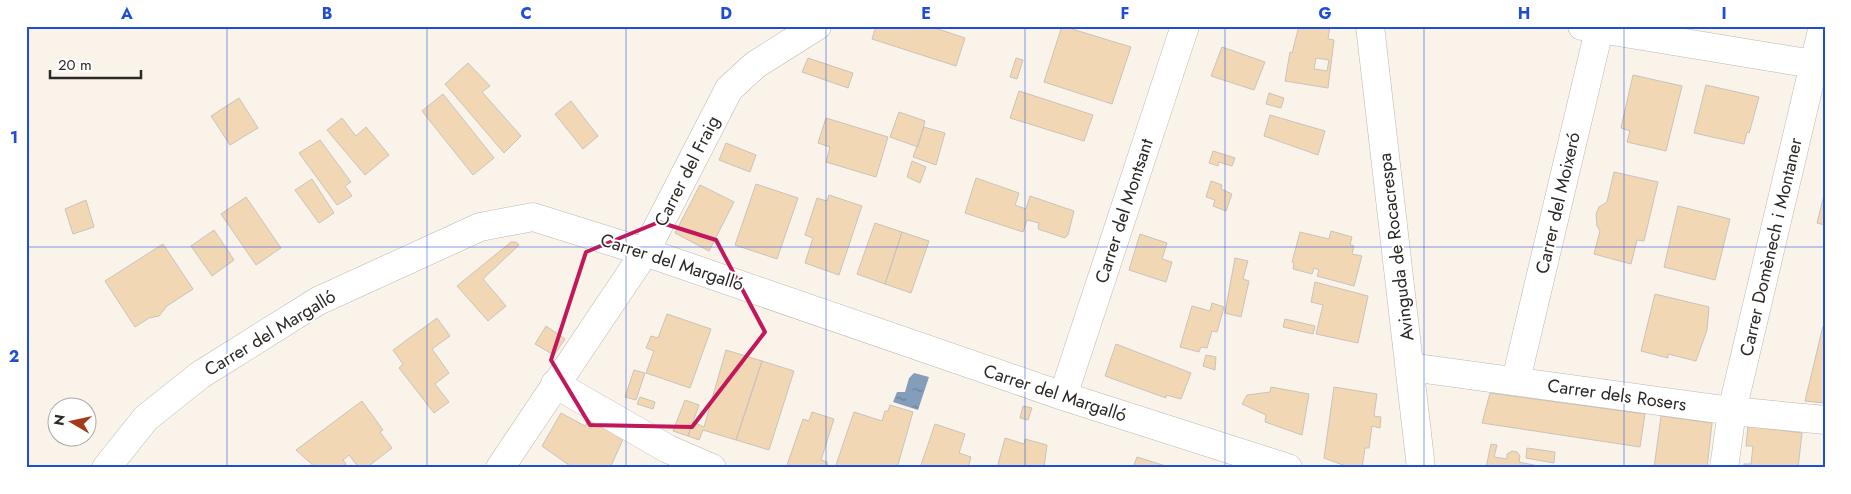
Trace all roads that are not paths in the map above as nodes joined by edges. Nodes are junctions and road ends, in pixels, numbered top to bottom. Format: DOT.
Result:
graph roads {
  1 [pos="817,26"];
  2 [pos="1185,26"];
  3 [pos="1370,26"];
  4 [pos="1823,26"];
  5 [pos="1593,27"];
  6 [pos="1820,66"];
  7 [pos="645,252"];
  8 [pos="1410,367"];
  9 [pos="1516,380"];
  10 [pos="554,384"];
  11 [pos="1063,396"];
  12 [pos="1732,411"];
  13 [pos="1825,420"];
  14 [pos="106,468"];
  15 [pos="500,468"];
  16 [pos="712,468"];
  17 [pos="1288,468"];
  18 [pos="1421,468"];
  19 [pos="1724,468"];
  1 -- 7 [label="street, Carrer del Fraig"];
  2 -- 11 [label="street, Carrer del Montsant"];
  3 -- 8 [label="street, Avinguda de Rocacrespa"];
  4 -- 6 [label="street, Carrer Domènech i Montaner"];
  5 -- 6 [label="street"];
  5 -- 9 [label="street, Carrer del Moixeró"];
  6 -- 12 [label="street, Carrer Domènech i Montaner"];
  7 -- 10 [label="street, Carrer del Fraig"];
  7 -- 11 [label="street, Carrer del Margalló"];
  7 -- 14 [label="street, Carrer del Margalló"];
  8 -- 9 [label="street, Carrer dels Rosers"];
  8 -- 18 [label="street, Avinguda de Rocacrespa"];
  9 -- 12 [label="street, Carrer dels Rosers"];
  10 -- 15 [label="street, Carrer del Fraig"];
  10 -- 16 [label="street"];
  11 -- 17 [label="street, Carrer del Margalló"];
  12 -- 13 [label="street, Carrer dels Rosers"];
  12 -- 19 [label="street, Carrer Domènech i Montaner"];
}
